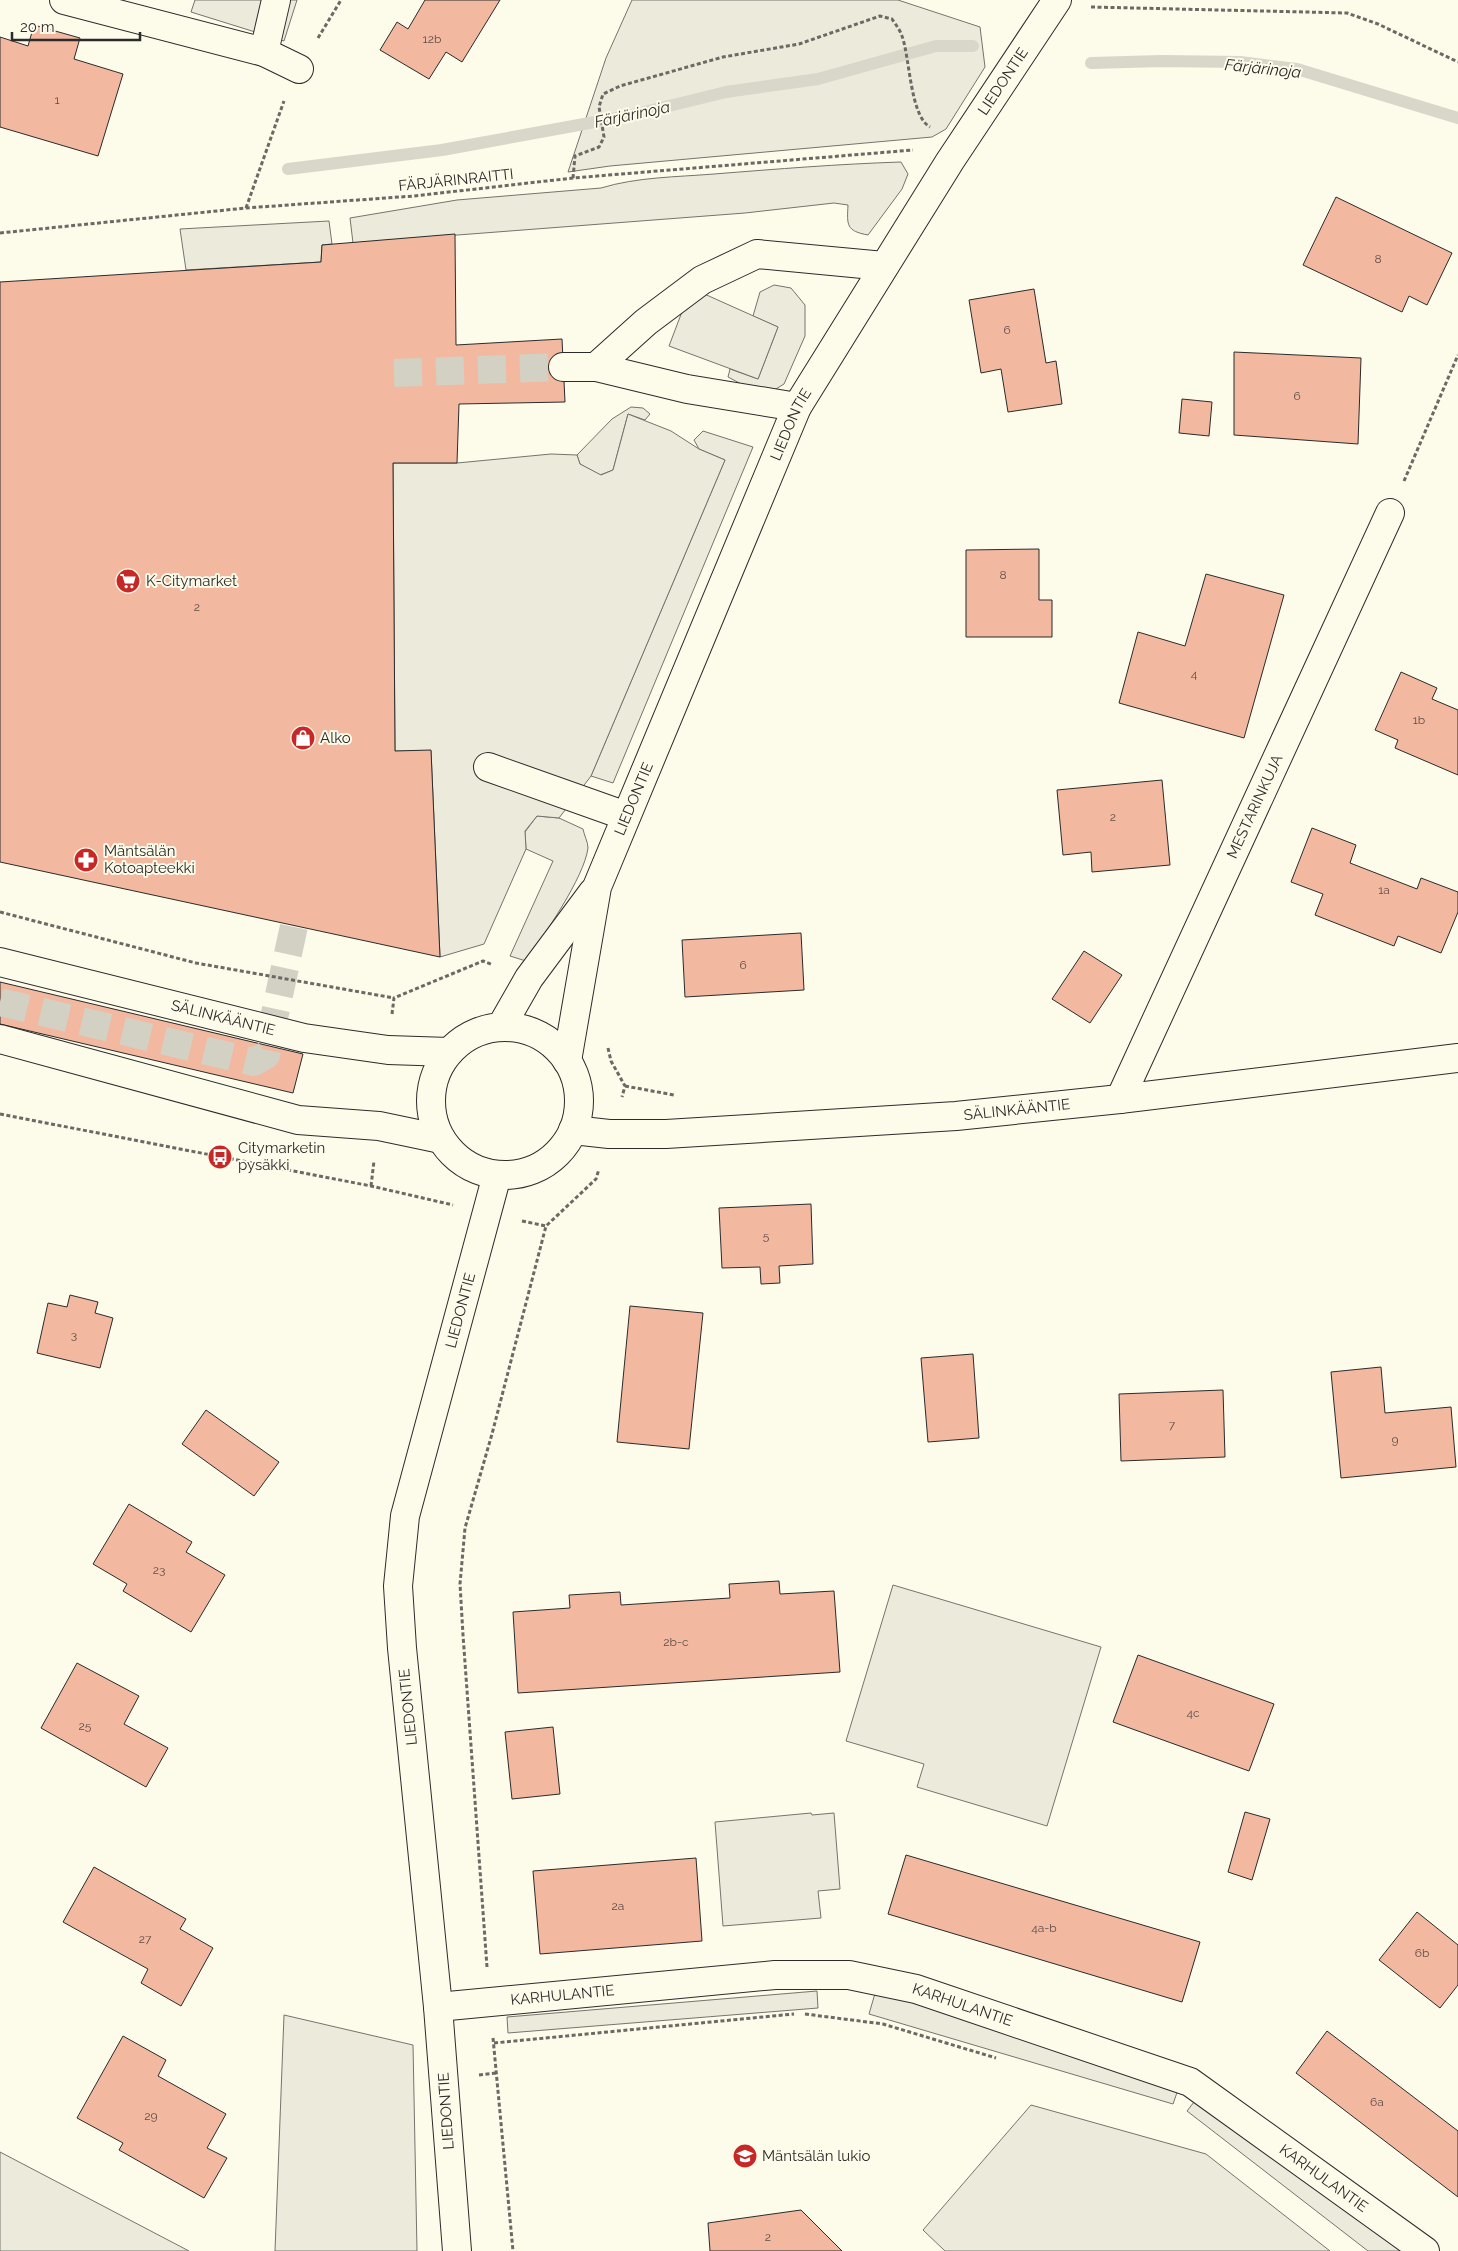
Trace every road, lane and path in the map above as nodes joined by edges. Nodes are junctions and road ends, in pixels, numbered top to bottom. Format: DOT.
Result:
graph roads {
  1 [pos="64,0"];
  2 [pos="276,0"];
  3 [pos="341,0"];
  4 [pos="1057,0"];
  5 [pos="1088,7"];
  6 [pos="264,52"];
  7 [pos="1458,62"];
  8 [pos="299,69"];
  9 [pos="933,129"];
  10 [pos="914,150"];
  11 [pos="574,178"];
  12 [pos="246,208"];
  13 [pos="0,233"];
  14 [pos="884,266"];
  15 [pos="1458,355"];
  16 [pos="564,366"];
  17 [pos="596,367"];
  18 [pos="797,406"];
  19 [pos="1390,513"];
  20 [pos="488,768"];
  21 [pos="626,816"];
  22 [pos="596,887"];
  23 [pos="0,912"];
  24 [pos="0,962"];
  25 [pos="394,998"];
  26 [pos="501,1027"];
  27 [pos="0,1039"];
  28 [pos="607,1045"];
  29 [pos="449,1052"];
  30 [pos="1458,1058"];
  31 [pos="567,1061"];
  32 [pos="1120,1099"];
  33 [pos="0,1114"];
  34 [pos="573,1130"];
  35 [pos="609,1134"];
  36 [pos="441,1139"];
  37 [pos="497,1175"];
  38 [pos="487,1213"];
  39 [pos="546,1226"];
  40 [pos="490,2002"];
  41 [pos="438,2008"];
  42 [pos="494,2043"];
  43 [pos="998,2058"];
  44 [pos="457,2251"];
  45 [pos="513,2251"];
  46 [pos="1425,2251"];
  1 -- 6 [label="street"];
  2 -- 6 [label="street"];
  3 -- 8 [label="path"];
  4 -- 14 [label="street, LIEDONTIE"];
  5 -- 7 [label="path"];
  6 -- 8 [label="street"];
  8 -- 12 [label="path"];
  9 -- 11 [label="path"];
  10 -- 11 [label="path, FÄRJÄRINRAITTI"];
  11 -- 12 [label="path, FÄRJÄRINRAITTI"];
  12 -- 13 [label="path, FÄRJÄRINRAITTI"];
  14 -- 17 [label="street"];
  14 -- 18 [label="street, LIEDONTIE"];
  15 -- 19 [label="path"];
  16 -- 17 [label="street"];
  17 -- 18 [label="street"];
  18 -- 21 [label="street, LIEDONTIE"];
  19 -- 32 [label="street, MESTARINKUJA"];
  20 -- 21 [label="street"];
  21 -- 22 [label="street, LIEDONTIE"];
  22 -- 26 [label="street, LIEDONTIE"];
  22 -- 31 [label="street, LIEDONTIE"];
  23 -- 25 [label="path"];
  24 -- 29 [label="street, SÄLINKÄÄNTIE"];
  26 -- 29 [label="street"];
  26 -- 31 [label="street"];
  27 -- 36 [label="street"];
  28 -- 35 [label="path"];
  29 -- 36 [label="street"];
  30 -- 32 [label="street, SÄLINKÄÄNTIE"];
  31 -- 34 [label="street"];
  32 -- 35 [label="street, SÄLINKÄÄNTIE"];
  33 -- 38 [label="path"];
  34 -- 35 [label="street, SÄLINKÄÄNTIE"];
  34 -- 37 [label="street"];
  35 -- 39 [label="path"];
  36 -- 37 [label="street"];
  37 -- 38 [label="street, LIEDONTIE"];
  38 -- 39 [label="path"];
  38 -- 41 [label="street, LIEDONTIE"];
  39 -- 40 [label="path"];
  40 -- 41 [label="street, KARHULANTIE"];
  40 -- 42 [label="path"];
  40 -- 46 [label="street, KARHULANTIE"];
  41 -- 44 [label="street, LIEDONTIE"];
  42 -- 43 [label="path"];
  42 -- 45 [label="path"];
}
